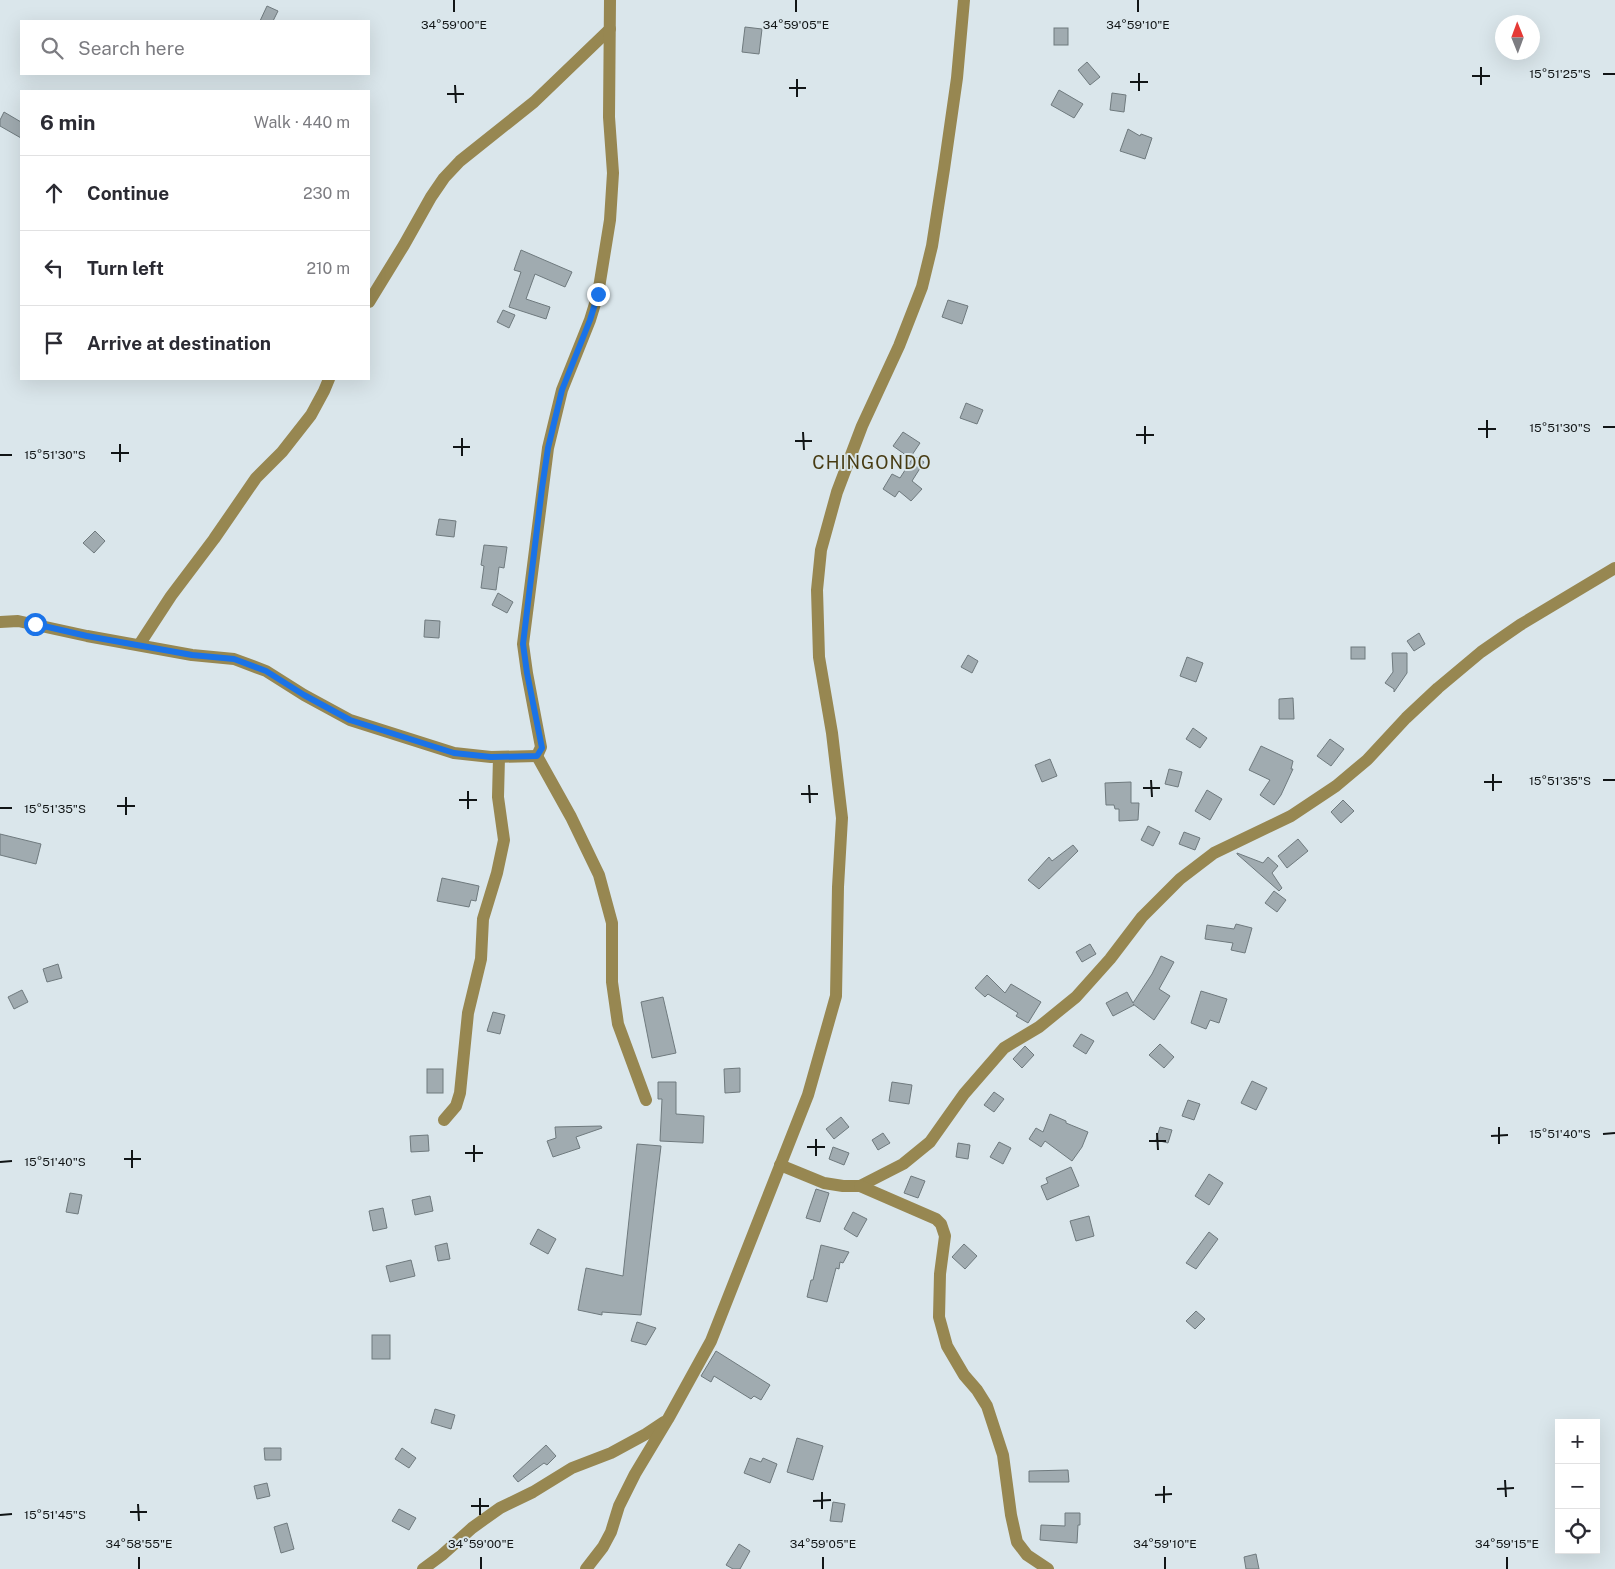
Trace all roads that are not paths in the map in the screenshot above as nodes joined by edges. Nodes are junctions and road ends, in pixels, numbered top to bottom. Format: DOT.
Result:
graph roads {
  1 [pos="610,0"];
  2 [pos="964,0"];
  3 [pos="610,29"];
  4 [pos="370,300"];
  5 [pos="329,380"];
  6 [pos="1615,568"];
  7 [pos="0,622"];
  8 [pos="140,645"];
  9 [pos="537,756"];
  10 [pos="499,757"];
  11 [pos="646,1100"];
  12 [pos="444,1120"];
  13 [pos="780,1165"];
  14 [pos="860,1186"];
  15 [pos="668,1419"];
  16 [pos="423,1569"];
  17 [pos="586,1569"];
  18 [pos="1048,1569"];
  1 -- 3 [label="street"];
  2 -- 13 [label="street"];
  3 -- 4 [label="street"];
  3 -- 9 [label="street"];
  5 -- 8 [label="street"];
  6 -- 14 [label="street"];
  7 -- 8 [label="street"];
  8 -- 10 [label="street"];
  9 -- 10 [label="street"];
  9 -- 11 [label="street"];
  10 -- 12 [label="street"];
  13 -- 14 [label="street"];
  13 -- 15 [label="street"];
  14 -- 18 [label="street"];
  15 -- 16 [label="street"];
  15 -- 17 [label="street"];
}
